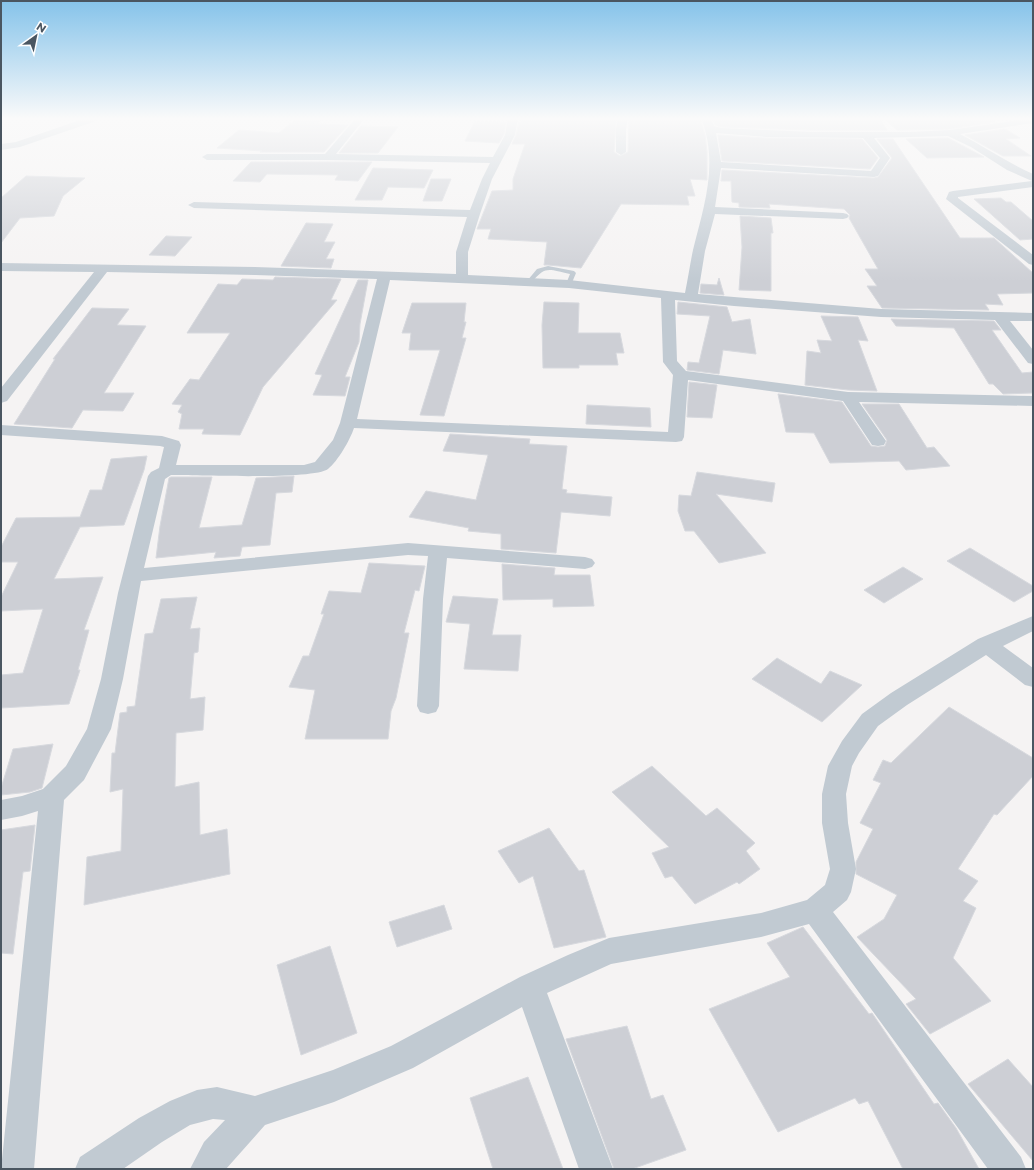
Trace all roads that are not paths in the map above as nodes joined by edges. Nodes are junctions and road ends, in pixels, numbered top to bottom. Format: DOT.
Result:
graph roads {
  1 [pos="490,173"];
  2 [pos="715,173"];
  3 [pos="849,173"];
  4 [pos="875,173"];
  5 [pos="1021,173"];
  6 [pos="1033,178"];
  7 [pos="1033,184"];
  8 [pos="194,205"];
  9 [pos="709,210"];
  10 [pos="474,214"];
  11 [pos="843,216"];
  12 [pos="1033,262"];
  13 [pos="1,267"];
  14 [pos="103,269"];
  15 [pos="384,277"];
  16 [pos="462,278"];
  17 [pos="668,294"];
  18 [pos="691,297"];
  19 [pos="1000,317"];
  20 [pos="1033,317"];
  21 [pos="1033,360"];
  22 [pos="681,375"];
  23 [pos="848,397"];
  24 [pos="1,398"];
  25 [pos="1033,401"];
  26 [pos="348,423"];
  27 [pos="1,430"];
  28 [pos="878,441"];
  29 [pos="168,470"];
  30 [pos="438,551"];
  31 [pos="585,563"];
  32 [pos="133,575"];
  33 [pos="1033,623"];
  34 [pos="986,644"];
  35 [pos="1033,679"];
  36 [pos="428,706"];
  37 [pos="52,796"];
  38 [pos="1,810"];
  39 [pos="815,910"];
  40 [pos="530,987"];
  41 [pos="256,1112"];
  42 [pos="17,1169"];
  43 [pos="92,1169"];
  44 [pos="207,1169"];
  45 [pos="596,1169"];
  46 [pos="1009,1169"];
  1 -- 10 [label="street"];
  2 -- 9 [label="street"];
  3 -- 4 [label="street"];
  5 -- 6 [label="street"];
  7 -- 12 [label="street"];
  8 -- 10 [label="street"];
  9 -- 11 [label="street"];
  9 -- 18 [label="street"];
  10 -- 16 [label="street"];
  13 -- 14 [label="street"];
  14 -- 15 [label="street"];
  14 -- 24 [label="street"];
  15 -- 16 [label="street"];
  15 -- 26 [label="street"];
  16 -- 17 [label="street"];
  17 -- 18 [label="street"];
  17 -- 22 [label="street"];
  18 -- 19 [label="street"];
  19 -- 20 [label="street"];
  19 -- 21 [label="street"];
  22 -- 23 [label="street"];
  22 -- 26 [label="street"];
  23 -- 25 [label="street"];
  23 -- 28 [label="street"];
  26 -- 29 [label="street"];
  27 -- 29 [label="street"];
  29 -- 32 [label="street"];
  30 -- 31 [label="street"];
  30 -- 32 [label="street"];
  30 -- 36 [label="street"];
  32 -- 37 [label="street"];
  33 -- 34 [label="street"];
  34 -- 35 [label="street"];
  34 -- 39 [label="street"];
  37 -- 38 [label="street"];
  37 -- 42 [label="street"];
  39 -- 40 [label="street"];
  39 -- 46 [label="street"];
  40 -- 41 [label="street"];
  40 -- 45 [label="street"];
  41 -- 43 [label="street"];
  41 -- 44 [label="street"];
}
